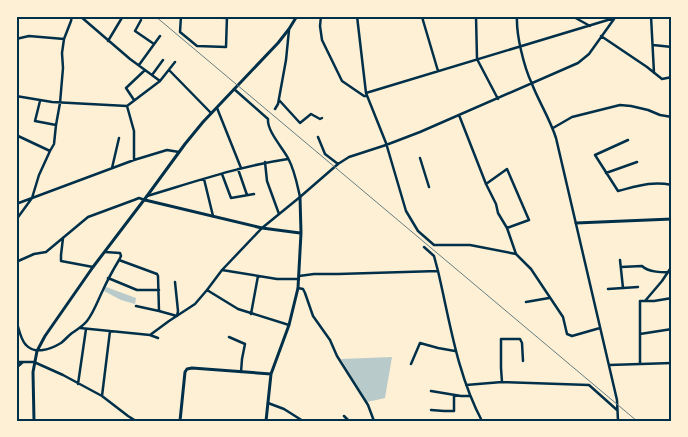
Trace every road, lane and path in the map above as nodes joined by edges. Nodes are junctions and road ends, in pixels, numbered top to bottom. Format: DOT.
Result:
graph roads {
  1 [pos="72,16"];
  2 [pos="80,16"];
  3 [pos="123,16"];
  4 [pos="181,16"];
  5 [pos="297,16"];
  6 [pos="321,16"];
  7 [pos="357,16"];
  8 [pos="476,16"];
  9 [pos="517,16"];
  10 [pos="572,16"];
  11 [pos="621,16"];
  12 [pos="651,16"];
  13 [pos="203,17"];
  14 [pos="227,17"];
  15 [pos="422,17"];
  16 [pos="614,19"];
  17 [pos="141,20"];
  18 [pos="590,26"];
  19 [pos="290,28"];
  20 [pos="160,36"];
  21 [pos="601,36"];
  22 [pos="16,38"];
  23 [pos="64,39"];
  24 [pos="108,41"];
  25 [pos="154,44"];
  26 [pos="653,45"];
  27 [pos="520,46"];
  28 [pos="672,47"];
  29 [pos="477,59"];
  30 [pos="164,60"];
  31 [pos="175,62"];
  32 [pos="139,65"];
  33 [pos="145,70"];
  34 [pos="169,70"];
  35 [pos="438,71"];
  36 [pos="654,73"];
  37 [pos="152,75"];
  38 [pos="672,78"];
  39 [pos="160,81"];
  40 [pos="531,83"];
  41 [pos="234,89"];
  42 [pos="367,94"];
  43 [pos="16,96"];
  44 [pos="498,99"];
  45 [pos="134,100"];
  46 [pos="279,100"];
  47 [pos="40,101"];
  48 [pos="60,103"];
  49 [pos="127,106"];
  50 [pos="217,108"];
  51 [pos="275,109"];
  52 [pos="211,113"];
  53 [pos="459,115"];
  54 [pos="672,117"];
  55 [pos="322,118"];
  56 [pos="56,125"];
  57 [pos="553,128"];
  58 [pos="17,135"];
  59 [pos="318,137"];
  60 [pos="119,138"];
  61 [pos="16,140"];
  62 [pos="628,140"];
  63 [pos="386,145"];
  64 [pos="50,151"];
  65 [pos="179,152"];
  66 [pos="288,158"];
  67 [pos="421,159"];
  68 [pos="134,160"];
  69 [pos="265,162"];
  70 [pos="637,162"];
  71 [pos="338,164"];
  72 [pos="112,169"];
  73 [pos="239,169"];
  74 [pos="606,173"];
  75 [pos="222,174"];
  76 [pos="204,179"];
  77 [pos="486,184"];
  78 [pos="672,185"];
  79 [pos="429,187"];
  80 [pos="254,194"];
  81 [pos="247,195"];
  82 [pos="300,197"];
  83 [pos="32,198"];
  84 [pos="146,198"];
  85 [pos="16,204"];
  86 [pos="279,214"];
  87 [pos="213,216"];
  88 [pos="672,219"];
  89 [pos="16,220"];
  90 [pos="576,223"];
  91 [pos="262,228"];
  92 [pos="507,228"];
  93 [pos="301,233"];
  94 [pos="63,238"];
  95 [pos="424,248"];
  96 [pos="105,252"];
  97 [pos="516,254"];
  98 [pos="119,260"];
  99 [pos="620,260"];
  100 [pos="16,262"];
  101 [pos="672,266"];
  102 [pos="93,267"];
  103 [pos="620,268"];
  104 [pos="222,270"];
  105 [pos="438,271"];
  106 [pos="670,272"];
  107 [pos="258,276"];
  108 [pos="108,278"];
  109 [pos="299,278"];
  110 [pos="175,282"];
  111 [pos="638,287"];
  112 [pos="298,288"];
  113 [pos="622,288"];
  114 [pos="608,289"];
  115 [pos="159,290"];
  116 [pos="207,290"];
  117 [pos="549,298"];
  118 [pos="672,298"];
  119 [pos="645,301"];
  120 [pos="526,302"];
  121 [pos="136,306"];
  122 [pos="159,311"];
  123 [pos="251,314"];
  124 [pos="177,316"];
  125 [pos="16,320"];
  126 [pos="289,325"];
  127 [pos="80,328"];
  128 [pos="600,328"];
  129 [pos="86,329"];
  130 [pos="672,329"];
  131 [pos="110,331"];
  132 [pos="640,334"];
  133 [pos="150,335"];
  134 [pos="229,337"];
  135 [pos="158,338"];
  136 [pos="37,351"];
  137 [pos="456,351"];
  138 [pos="523,361"];
  139 [pos="16,362"];
  140 [pos="23,362"];
  141 [pos="34,362"];
  142 [pos="672,363"];
  143 [pos="411,364"];
  144 [pos="640,364"];
  145 [pos="609,366"];
  146 [pos="16,368"];
  147 [pos="241,372"];
  148 [pos="271,374"];
  149 [pos="502,382"];
  150 [pos="78,384"];
  151 [pos="466,385"];
  152 [pos="431,391"];
  153 [pos="454,395"];
  154 [pos="102,396"];
  155 [pos="470,396"];
  156 [pos="268,403"];
  157 [pos="431,410"];
  158 [pos="617,410"];
  159 [pos="344,416"];
  160 [pos="34,421"];
  161 [pos="136,421"];
  162 [pos="180,421"];
  163 [pos="266,421"];
  164 [pos="303,421"];
  165 [pos="349,421"];
  166 [pos="374,421"];
  167 [pos="482,421"];
  168 [pos="618,421"];
  1 -- 23 [label="street"];
  2 -- 24 [label="street"];
  3 -- 24 [label="street"];
  4 -- 13 [label="street"];
  4 -- 14 [label="street"];
  5 -- 19 [label="street"];
  6 -- 42 [label="street"];
  7 -- 42 [label="street"];
  8 -- 29 [label="street"];
  9 -- 27 [label="street"];
  10 -- 18 [label="street"];
  11 -- 16 [label="street"];
  12 -- 26 [label="street"];
  13 -- 14 [label="street"];
  15 -- 35 [label="street"];
  16 -- 18 [label="street"];
  16 -- 21 [label="street"];
  17 -- 25 [label="street"];
  18 -- 27 [label="street"];
  19 -- 41 [label="street"];
  19 -- 46 [label="street"];
  20 -- 25 [label="street"];
  21 -- 36 [label="street"];
  21 -- 40 [label="street"];
  22 -- 23 [label="street"];
  23 -- 48 [label="street"];
  24 -- 32 [label="street"];
  25 -- 32 [label="street"];
  26 -- 28 [label="street"];
  26 -- 36 [label="street"];
  27 -- 29 [label="street"];
  27 -- 40 [label="street"];
  29 -- 35 [label="street"];
  29 -- 44 [label="street"];
  30 -- 37 [label="street"];
  31 -- 34 [label="street"];
  32 -- 33 [label="street"];
  33 -- 37 [label="street"];
  33 -- 45 [label="street"];
  34 -- 39 [label="street"];
  34 -- 52 [label="street"];
  35 -- 42 [label="street"];
  36 -- 38 [label="street"];
  37 -- 39 [label="street"];
  39 -- 45 [label="street"];
  40 -- 44 [label="street"];
  40 -- 57 [label="street"];
  41 -- 50 [label="street"];
  41 -- 66 [label="street"];
  42 -- 63 [label="street"];
  43 -- 47 [label="street"];
  44 -- 53 [label="street"];
  45 -- 49 [label="street"];
  46 -- 51 [label="street"];
  46 -- 55 [label="street"];
  47 -- 48 [label="street"];
  47 -- 56 [label="street"];
  48 -- 49 [label="street"];
  48 -- 56 [label="street"];
  49 -- 68 [label="street"];
  50 -- 52 [label="street"];
  50 -- 73 [label="street"];
  52 -- 65 [label="street"];
  53 -- 63 [label="street"];
  53 -- 77 [label="street"];
  54 -- 57 [label="street"];
  56 -- 64 [label="street"];
  57 -- 90 [label="street"];
  58 -- 61 [label="street"];
  58 -- 64 [label="street"];
  59 -- 71 [label="street"];
  60 -- 72 [label="street"];
  62 -- 74 [label="street"];
  63 -- 71 [label="street"];
  63 -- 97 [label="street"];
  64 -- 83 [label="street"];
  65 -- 68 [label="street"];
  65 -- 84 [label="street"];
  66 -- 69 [label="street"];
  66 -- 82 [label="street"];
  67 -- 79 [label="street"];
  68 -- 72 [label="street"];
  69 -- 73 [label="street"];
  69 -- 86 [label="street"];
  70 -- 74 [label="street"];
  71 -- 82 [label="street"];
  72 -- 83 [label="street"];
  73 -- 75 [label="street"];
  73 -- 81 [label="street"];
  74 -- 78 [label="street"];
  75 -- 76 [label="street"];
  75 -- 81 [label="street"];
  76 -- 84 [label="street"];
  76 -- 87 [label="street"];
  77 -- 92 [label="street"];
  77 -- 92 [label="street"];
  80 -- 81 [label="street"];
  82 -- 86 [label="street"];
  82 -- 93 [label="street"];
  83 -- 85 [label="street"];
  83 -- 89 [label="street"];
  84 -- 87 [label="street"];
  84 -- 94 [label="street"];
  84 -- 96 [label="street"];
  86 -- 91 [label="street"];
  87 -- 91 [label="street"];
  88 -- 90 [label="street"];
  90 -- 128 [label="street"];
  91 -- 93 [label="street"];
  91 -- 104 [label="street"];
  92 -- 97 [label="street"];
  93 -- 109 [label="street"];
  94 -- 100 [label="street"];
  94 -- 102 [label="street"];
  95 -- 105 [label="street"];
  96 -- 98 [label="street"];
  96 -- 102 [label="street"];
  97 -- 117 [label="street"];
  98 -- 108 [label="street"];
  98 -- 115 [label="street"];
  99 -- 103 [label="street"];
  101 -- 106 [label="street"];
  102 -- 136 [label="street"];
  103 -- 106 [label="street"];
  103 -- 113 [label="street"];
  104 -- 107 [label="street"];
  104 -- 116 [label="street"];
  105 -- 109 [label="street"];
  105 -- 137 [label="street"];
  106 -- 119 [label="street"];
  107 -- 109 [label="street"];
  107 -- 123 [label="street"];
  108 -- 115 [label="street"];
  108 -- 127 [label="street"];
  109 -- 112 [label="street"];
  110 -- 124 [label="street"];
  111 -- 113 [label="street"];
  112 -- 126 [label="street"];
  112 -- 166 [label="street"];
  113 -- 114 [label="street"];
  115 -- 122 [label="street"];
  116 -- 123 [label="street"];
  116 -- 124 [label="street"];
  117 -- 120 [label="street"];
  117 -- 128 [label="street"];
  118 -- 119 [label="street"];
  119 -- 132 [label="street"];
  121 -- 122 [label="street"];
  122 -- 124 [label="street"];
  123 -- 126 [label="street"];
  124 -- 133 [label="street"];
  125 -- 136 [label="street"];
  126 -- 148 [label="street"];
  127 -- 129 [label="street"];
  127 -- 136 [label="street"];
  128 -- 145 [label="street"];
  129 -- 131 [label="street"];
  129 -- 150 [label="street"];
  130 -- 132 [label="street"];
  131 -- 133 [label="street"];
  131 -- 154 [label="street"];
  132 -- 144 [label="street"];
  133 -- 135 [label="street"];
  134 -- 147 [label="street"];
  136 -- 141 [label="street"];
  137 -- 143 [label="street"];
  137 -- 151 [label="street"];
  138 -- 149 [label="street"];
  139 -- 140 [label="street"];
  140 -- 141 [label="street"];
  140 -- 146 [label="street"];
  141 -- 150 [label="street"];
  141 -- 160 [label="street"];
  142 -- 144 [label="street"];
  144 -- 145 [label="street"];
  145 -- 158 [label="street"];
  147 -- 148 [label="street"];
  147 -- 162 [label="street"];
  148 -- 156 [label="street"];
  149 -- 151 [label="street"];
  149 -- 158 [label="street"];
  150 -- 154 [label="street"];
  151 -- 155 [label="street"];
  152 -- 153 [label="street"];
  153 -- 155 [label="street"];
  153 -- 157 [label="street"];
  154 -- 161 [label="street"];
  155 -- 167 [label="street"];
  156 -- 163 [label="street"];
  156 -- 164 [label="street"];
  158 -- 168 [label="street"];
  159 -- 165 [label="street"];
}
